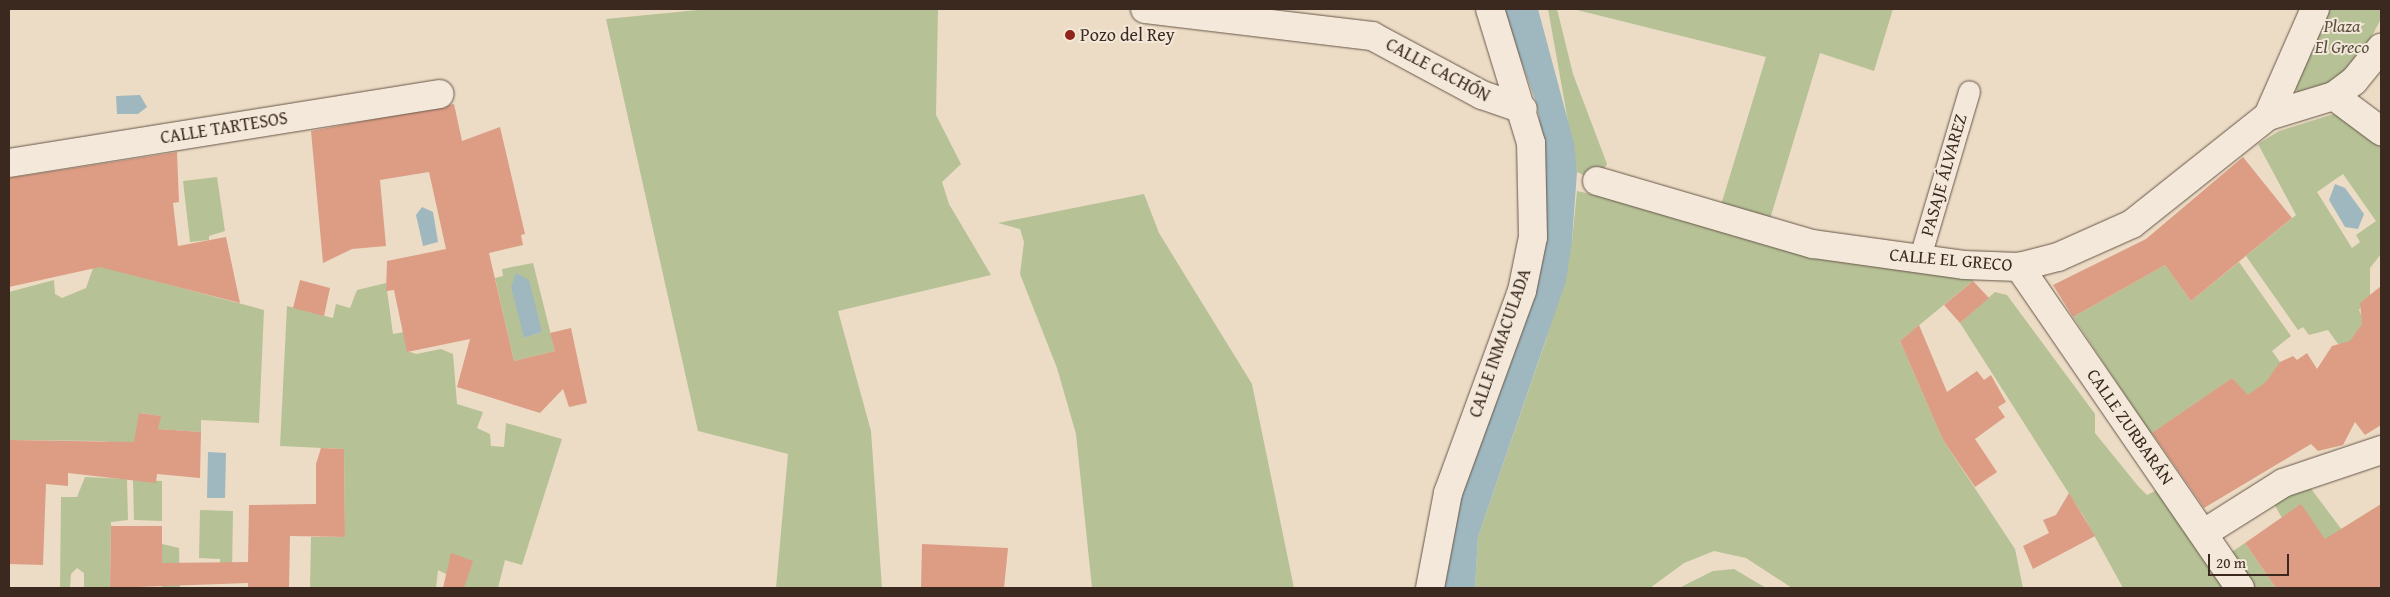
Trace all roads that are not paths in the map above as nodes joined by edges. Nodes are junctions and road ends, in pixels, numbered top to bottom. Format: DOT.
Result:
graph roads {
  1 [pos="1145,9"];
  2 [pos="1490,9"];
  3 [pos="2315,9"];
  4 [pos="2381,48"];
  5 [pos="1969,90"];
  6 [pos="440,94"];
  7 [pos="2334,96"];
  8 [pos="1523,109"];
  9 [pos="2268,116"];
  10 [pos="2381,131"];
  11 [pos="9,163"];
  12 [pos="1597,181"];
  13 [pos="1919,260"];
  14 [pos="2019,267"];
  15 [pos="2381,450"];
  16 [pos="2204,533"];
  17 [pos="1430,588"];
  18 [pos="2240,588"];
  1 -- 8 [label="street, CALLE CACHÓN"];
  2 -- 8 [label="street, CALLE INMACULADA"];
  3 -- 9 [label="street, CALLE EL GRECO"];
  4 -- 7 [label="street, CALLE EL GRECO"];
  5 -- 13 [label="street, PASAJE ÁLVAREZ"];
  6 -- 11 [label="street, CALLE TARTESOS"];
  7 -- 9 [label="street, CALLE EL GRECO"];
  7 -- 10 [label="street"];
  8 -- 17 [label="street, CALLE INMACULADA"];
  9 -- 14 [label="street, CALLE EL GRECO"];
  12 -- 13 [label="street, CALLE EL GRECO"];
  13 -- 14 [label="street, CALLE EL GRECO"];
  14 -- 16 [label="street, CALLE ZURBARÁN"];
  15 -- 16 [label="street"];
  16 -- 18 [label="street, CALLE ZURBARÁN"];
}
